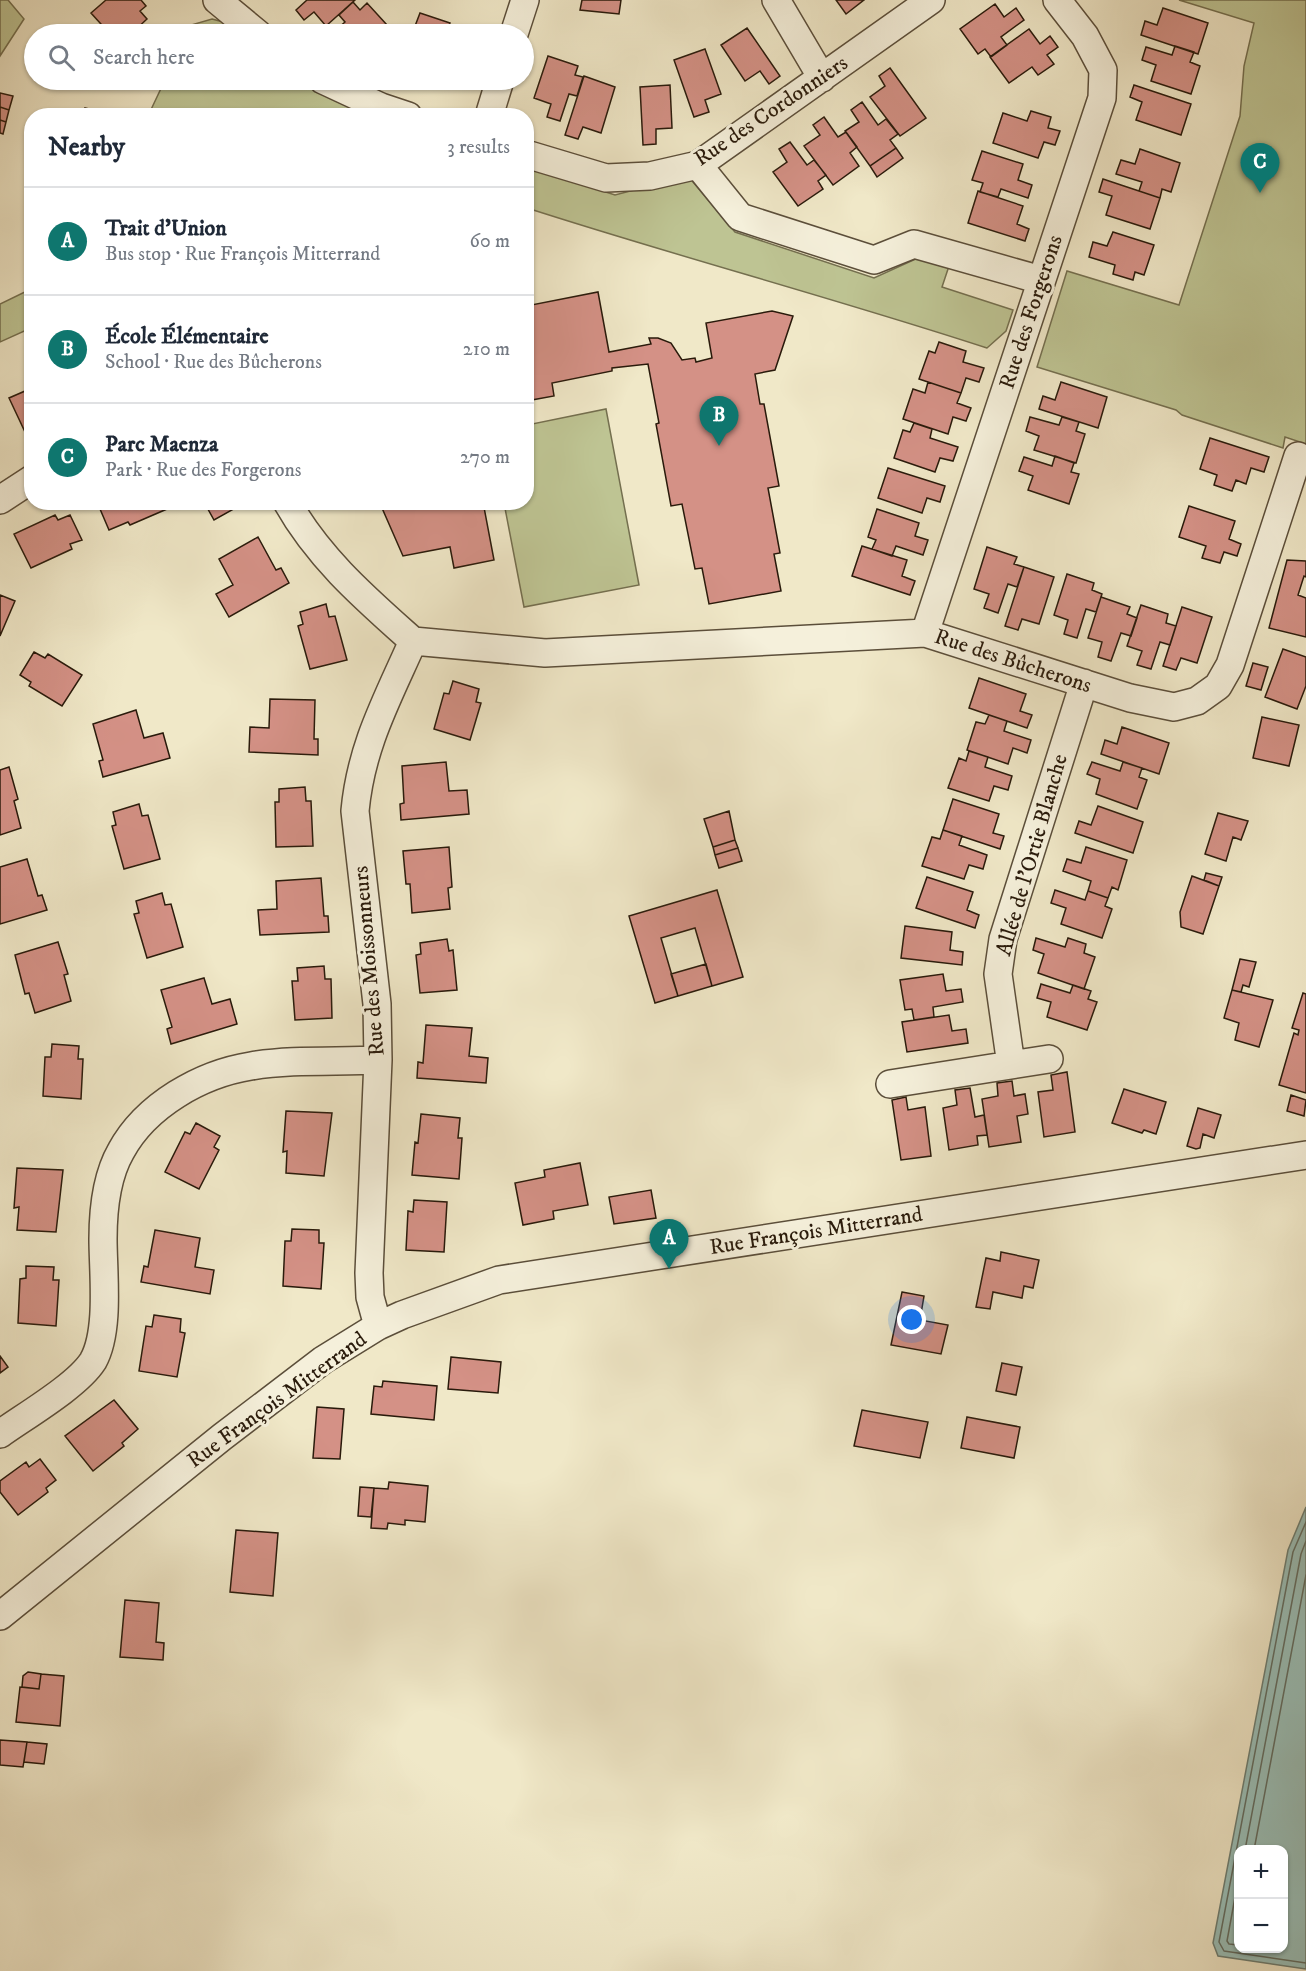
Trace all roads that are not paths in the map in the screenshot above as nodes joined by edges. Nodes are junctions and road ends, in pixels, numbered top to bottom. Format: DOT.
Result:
graph roads {
  1 [pos="217,0"];
  2 [pos="525,0"];
  3 [pos="776,0"];
  4 [pos="931,0"];
  5 [pos="1057,0"];
  6 [pos="246,24"];
  7 [pos="517,24"];
  8 [pos="822,78"];
  9 [pos="344,90"];
  10 [pos="497,90"];
  11 [pos="384,108"];
  12 [pos="491,108"];
  13 [pos="534,156"];
  14 [pos="698,165"];
  15 [pos="1041,280"];
  16 [pos="1298,456"];
  17 [pos="24,484"];
  18 [pos="0,500"];
  19 [pos="292,510"];
  20 [pos="925,633"];
  21 [pos="413,641"];
  22 [pos="1084,683"];
  23 [pos="1049,1059"];
  24 [pos="378,1060"];
  25 [pos="1011,1065"];
  26 [pos="890,1084"];
  27 [pos="1306,1155"];
  28 [pos="378,1326"];
  29 [pos="0,1434"];
  30 [pos="0,1616"];
  1 -- 6 [label="street"];
  2 -- 7 [label="street"];
  3 -- 8 [label="street"];
  4 -- 8 [label="street, Rue des Cordonniers"];
  5 -- 15 [label="street, Rue des Forgerons"];
  8 -- 14 [label="street, Rue des Cordonniers"];
  9 -- 11 [label="street"];
  10 -- 12 [label="street"];
  13 -- 14 [label="street, Rue des Cordonniers"];
  14 -- 15 [label="street"];
  15 -- 20 [label="street, Rue des Forgerons"];
  16 -- 22 [label="street, Rue des Bûcherons"];
  17 -- 18 [label="street"];
  19 -- 21 [label="street"];
  20 -- 21 [label="street, Rue des Bûcherons"];
  20 -- 22 [label="street, Rue des Bûcherons"];
  21 -- 24 [label="street, Rue des Moissonneurs"];
  22 -- 25 [label="street, Allée de l'Ortie Blanche"];
  23 -- 25 [label="street"];
  24 -- 28 [label="street, Rue des Moissonneurs"];
  24 -- 29 [label="street"];
  25 -- 26 [label="street"];
  27 -- 28 [label="street, Rue François Mitterrand"];
  28 -- 30 [label="street, Rue François Mitterrand"];
}
